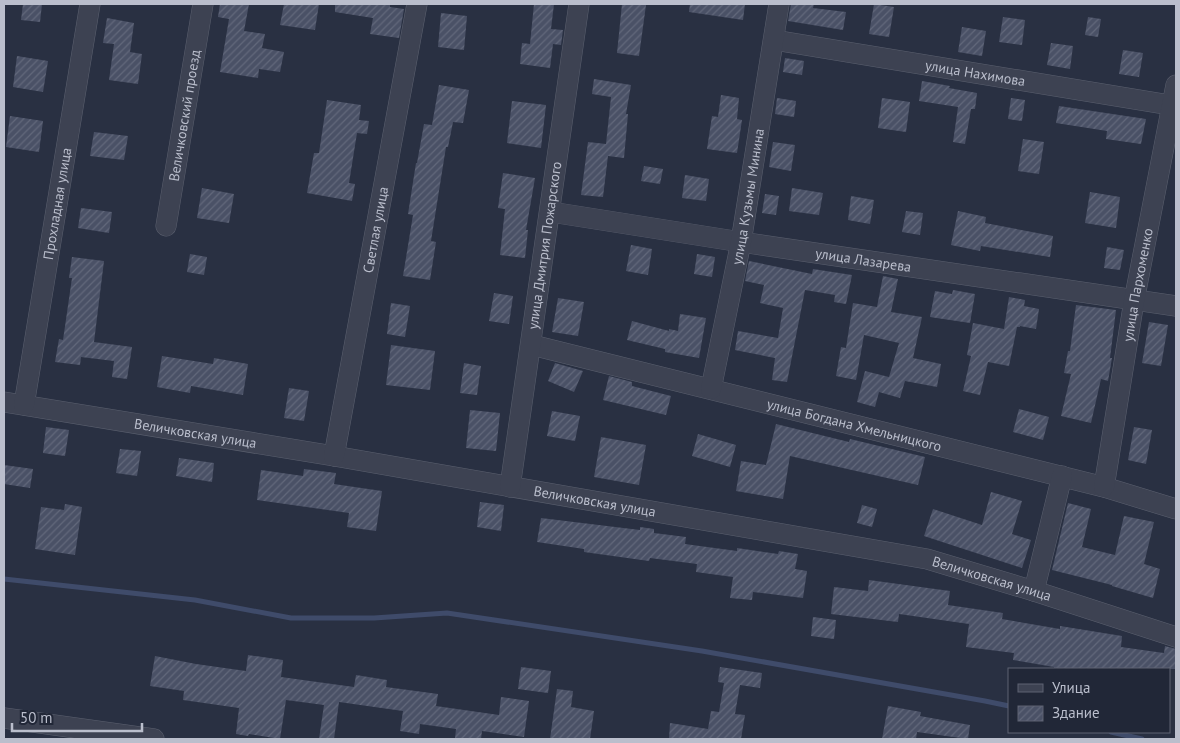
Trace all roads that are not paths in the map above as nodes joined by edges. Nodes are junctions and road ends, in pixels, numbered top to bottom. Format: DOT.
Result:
graph roads {
  1 [pos="90,4"];
  2 [pos="203,4"];
  3 [pos="418,4"];
  4 [pos="580,4"];
  5 [pos="779,4"];
  6 [pos="774,40"];
  7 [pos="1176,85"];
  8 [pos="1175,105"];
  9 [pos="551,212"];
  10 [pos="166,226"];
  11 [pos="740,242"];
  12 [pos="1134,301"];
  13 [pos="1176,306"];
  14 [pos="532,345"];
  15 [pos="711,389"];
  16 [pos="4,402"];
  17 [pos="24,405"];
  18 [pos="334,456"];
  19 [pos="1062,476"];
  20 [pos="510,486"];
  21 [pos="1104,486"];
  22 [pos="1176,509"];
  23 [pos="1034,590"];
  24 [pos="1176,636"];
  25 [pos="4,718"];
  26 [pos="154,739"];
  1 -- 17 [label="street, Прохладная улица"];
  2 -- 10 [label="street, Величковский проезд"];
  3 -- 18 [label="street, Светлая улица"];
  4 -- 9 [label="street, улица Дмитрия Пожарского"];
  5 -- 6 [label="street, улица Кузьмы Минина"];
  6 -- 8 [label="street, улица Нахимова"];
  6 -- 11 [label="street, улица Кузьмы Минина"];
  7 -- 8 [label="street, улица Пархоменко"];
  8 -- 12 [label="street, улица Пархоменко"];
  9 -- 11 [label="street, улица Лазарева"];
  9 -- 14 [label="street, улица Дмитрия Пожарского"];
  11 -- 12 [label="street, улица Лазарева"];
  11 -- 15 [label="street, улица Кузьмы Минина"];
  12 -- 13 [label="street, улица Лазарева"];
  12 -- 21 [label="street, улица Пархоменко"];
  14 -- 15 [label="street, улица Богдана Хмельницкого"];
  14 -- 20 [label="street, улица Дмитрия Пожарского"];
  15 -- 19 [label="street, улица Богдана Хмельницкого"];
  16 -- 17 [label="street, Величковская улица"];
  17 -- 18 [label="street, Величковская улица"];
  18 -- 20 [label="street, Величковская улица"];
  19 -- 21 [label="street, улица Богдана Хмельницкого"];
  19 -- 23 [label="street"];
  20 -- 23 [label="street, Величковская улица"];
  21 -- 22 [label="street, улица Богдана Хмельницкого"];
  23 -- 24 [label="street, Величковская улица"];
  25 -- 26 [label="street"];
}
